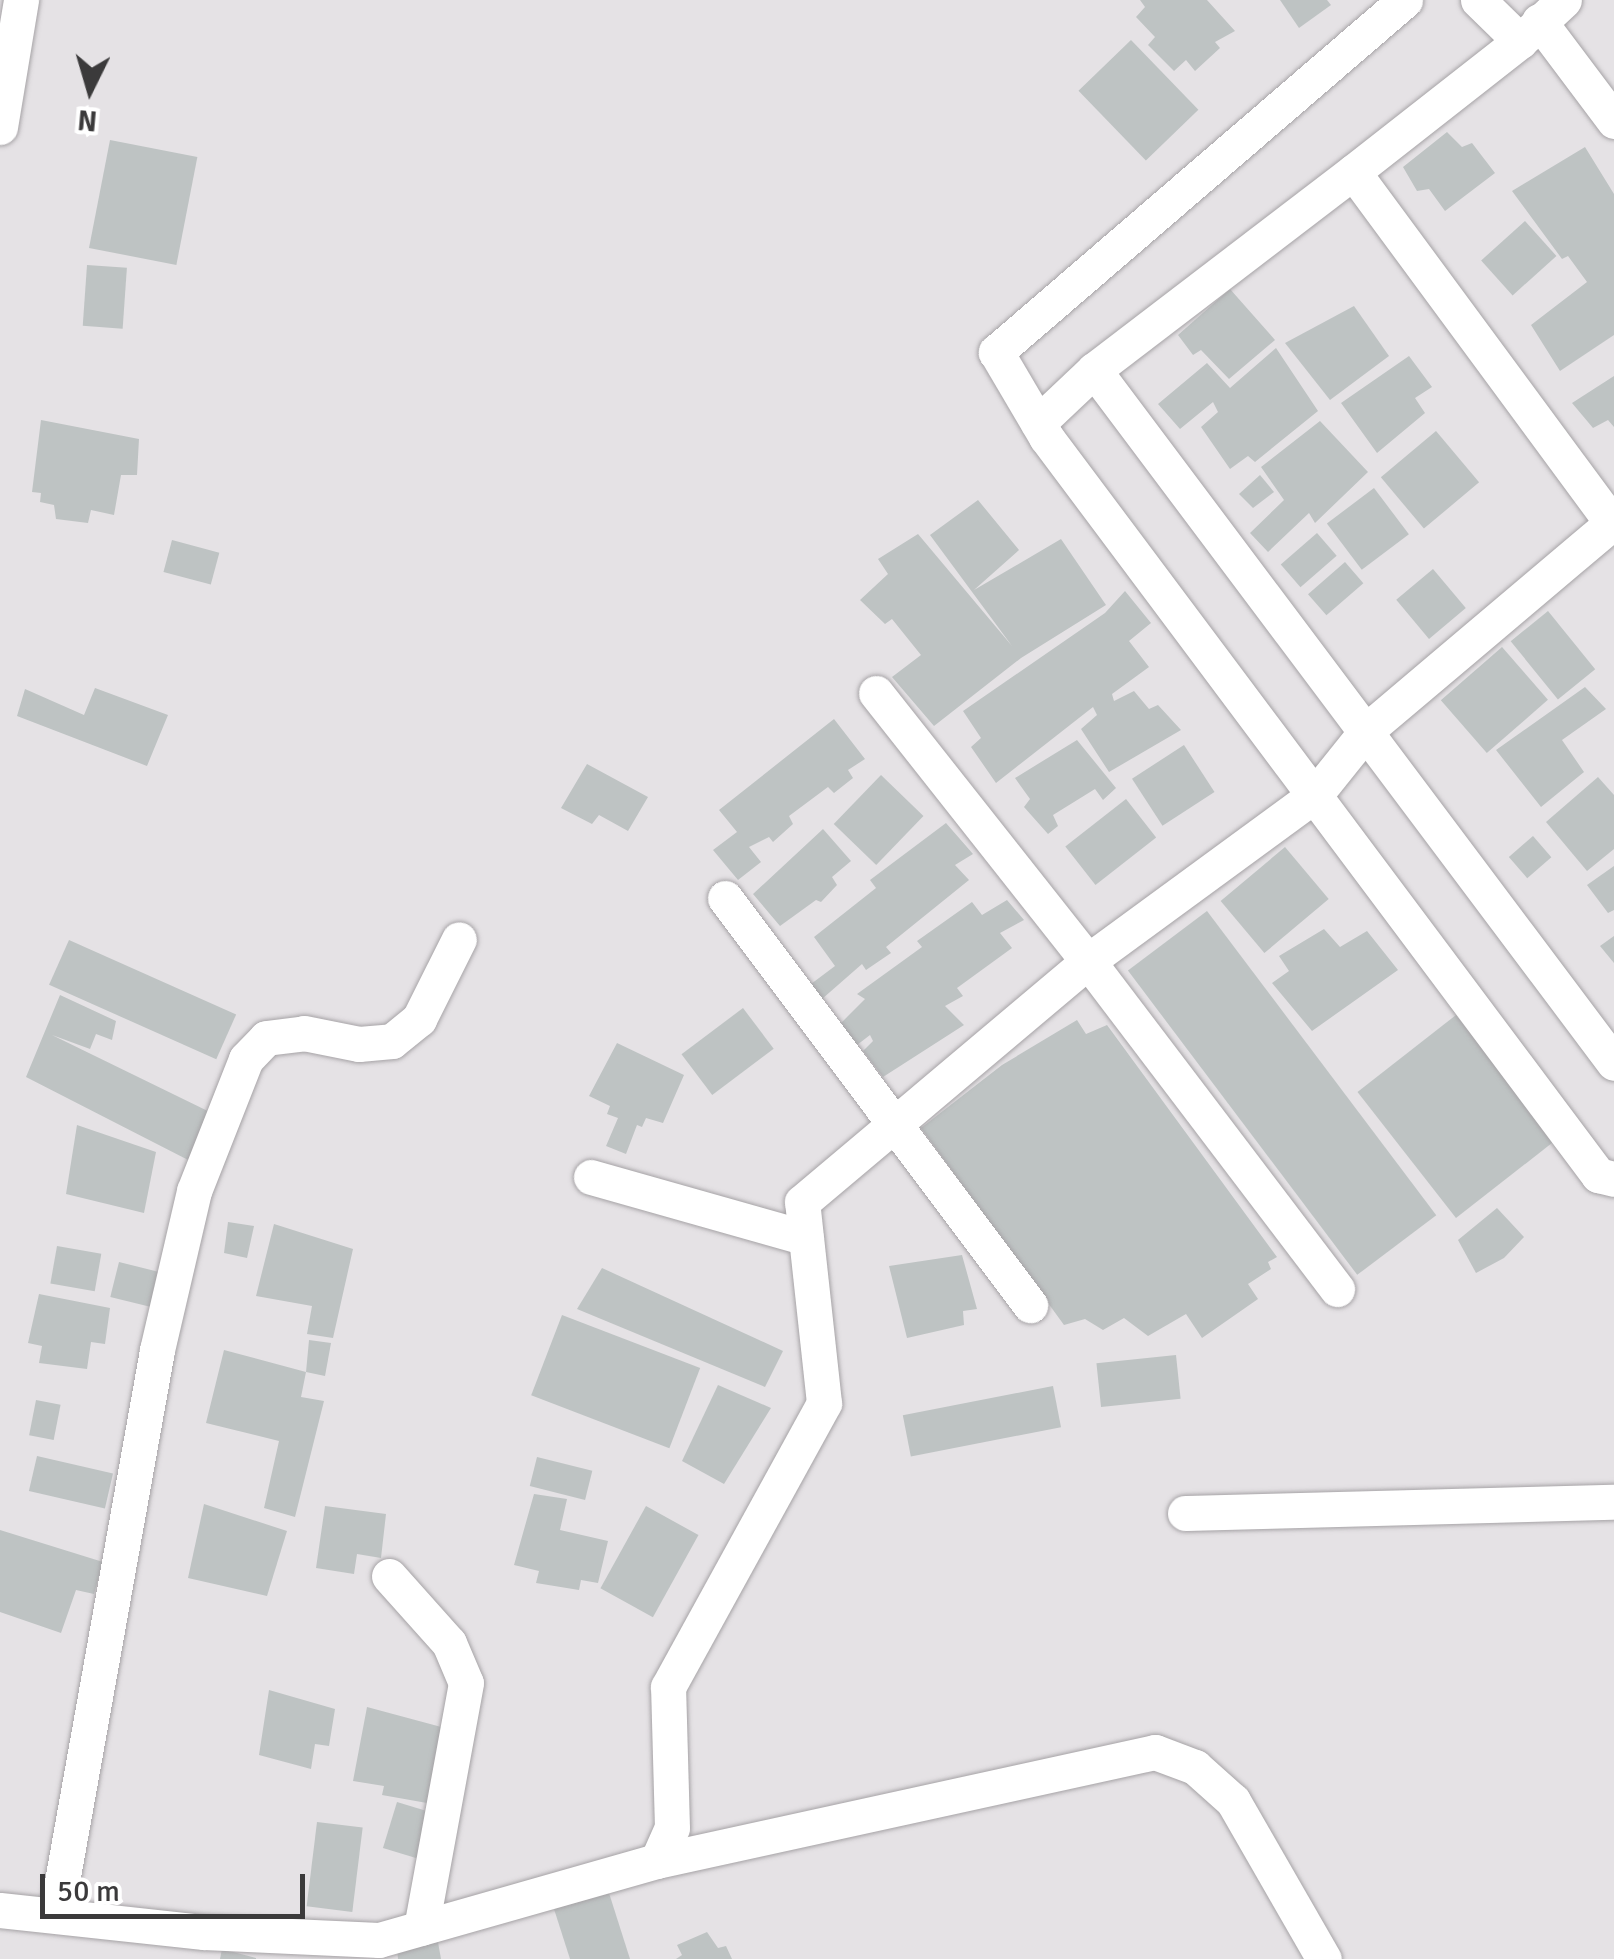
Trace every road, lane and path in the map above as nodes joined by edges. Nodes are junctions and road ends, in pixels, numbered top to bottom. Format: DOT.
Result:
graph roads {
  1 [pos="21,0"];
  2 [pos="1405,0"];
  3 [pos="1478,0"];
  4 [pos="1541,20"];
  5 [pos="1614,121"];
  6 [pos="0,127"];
  7 [pos="1354,172"];
  8 [pos="1094,370"];
  9 [pos="1038,424"];
  10 [pos="1613,525"];
  11 [pos="876,693"];
  12 [pos="1367,730"];
  13 [pos="1316,795"];
  14 [pos="725,898"];
  15 [pos="459,938"];
  16 [pos="1088,961"];
  17 [pos="1614,1063"];
  18 [pos="893,1124"];
  19 [pos="591,1177"];
  20 [pos="1614,1179"];
  21 [pos="806,1238"];
  22 [pos="1337,1289"];
  23 [pos="1030,1305"];
  24 [pos="1614,1502"];
  25 [pos="1185,1513"];
  26 [pos="389,1576"];
  27 [pos="656,1861"];
  28 [pos="0,1910"];
  29 [pos="56,1915"];
  30 [pos="421,1928"];
  31 [pos="199,1946"];
  32 [pos="1324,1959"];
  1 -- 6 [label="street"];
  2 -- 9 [label="street"];
  3 -- 4 [label="street"];
  4 -- 5 [label="street"];
  4 -- 7 [label="street"];
  7 -- 8 [label="street"];
  7 -- 10 [label="street"];
  8 -- 9 [label="street"];
  8 -- 12 [label="street"];
  9 -- 13 [label="street"];
  10 -- 12 [label="street"];
  11 -- 16 [label="street"];
  12 -- 13 [label="street"];
  12 -- 17 [label="street"];
  13 -- 16 [label="street"];
  13 -- 20 [label="street"];
  14 -- 18 [label="street"];
  15 -- 29 [label="street"];
  16 -- 18 [label="street"];
  16 -- 22 [label="street"];
  18 -- 21 [label="street"];
  18 -- 23 [label="street"];
  19 -- 21 [label="street"];
  21 -- 27 [label="street"];
  24 -- 25 [label="street"];
  26 -- 30 [label="street"];
  27 -- 30 [label="street"];
  27 -- 32 [label="street"];
  28 -- 29 [label="street"];
  29 -- 31 [label="street"];
  30 -- 31 [label="street"];
}
